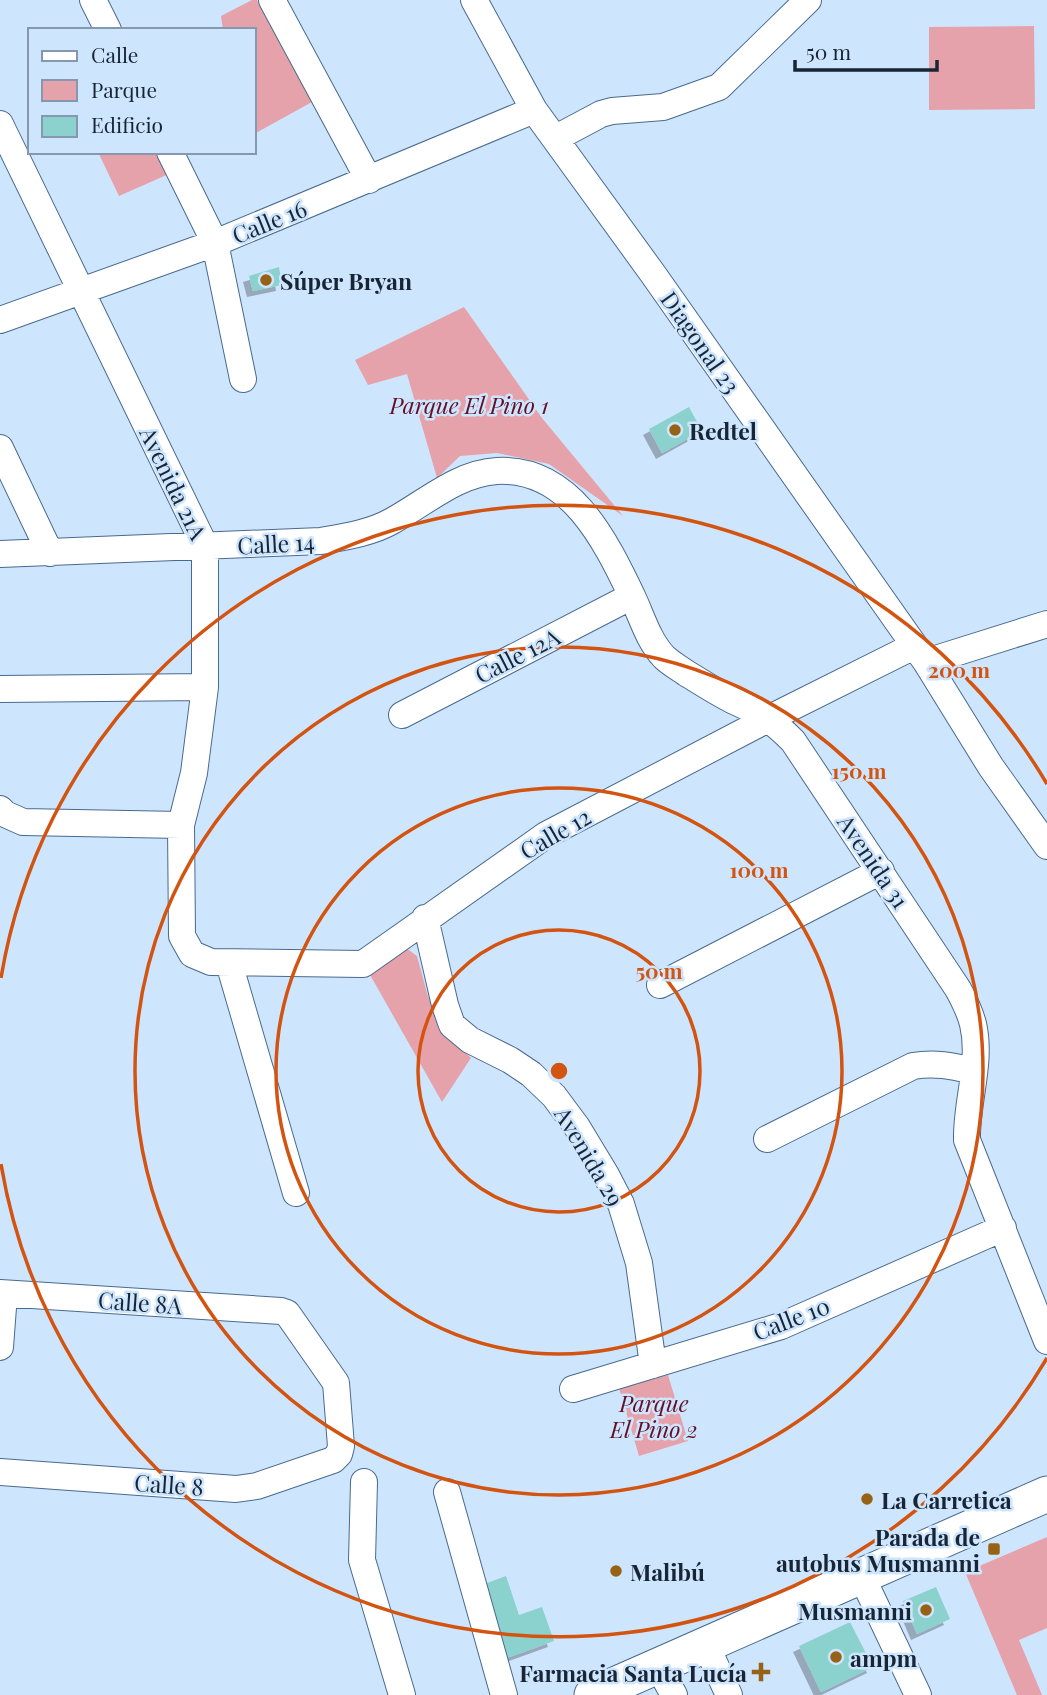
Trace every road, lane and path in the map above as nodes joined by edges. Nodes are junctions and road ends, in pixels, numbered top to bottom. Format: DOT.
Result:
graph roads {
  1 [pos="93,0"];
  2 [pos="272,0"];
  3 [pos="474,0"];
  4 [pos="808,0"];
  5 [pos="107,28"];
  6 [pos="534,110"];
  7 [pos="0,124"];
  8 [pos="556,138"];
  9 [pos="171,154"];
  10 [pos="369,180"];
  11 [pos="215,243"];
  12 [pos="80,290"];
  13 [pos="0,320"];
  14 [pos="243,379"];
  15 [pos="0,448"];
  16 [pos="536,477"];
  17 [pos="205,547"];
  18 [pos="50,553"];
  19 [pos="0,554"];
  20 [pos="632,596"];
  21 [pos="1047,624"];
  22 [pos="920,654"];
  23 [pos="205,687"];
  24 [pos="0,689"];
  25 [pos="402,715"];
  26 [pos="768,719"];
  27 [pos="3,811"];
  28 [pos="181,825"];
  29 [pos="1047,846"];
  30 [pos="881,871"];
  31 [pos="425,918"];
  32 [pos="192,954"];
  33 [pos="229,963"];
  34 [pos="660,985"];
  35 [pos="974,1071"];
  36 [pos="767,1139"];
  37 [pos="296,1193"];
  38 [pos="1003,1228"];
  39 [pos="2,1293"];
  40 [pos="1047,1341"];
  41 [pos="0,1347"];
  42 [pos="653,1365"];
  43 [pos="573,1389"];
  44 [pos="333,1460"];
  45 [pos="0,1472"];
  46 [pos="364,1482"];
  47 [pos="447,1492"];
  48 [pos="1047,1494"];
  49 [pos="862,1577"];
  50 [pos="706,1645"];
  51 [pos="666,1680"];
  52 [pos="402,1695"];
  53 [pos="504,1695"];
  54 [pos="592,1695"];
  55 [pos="729,1695"];
  56 [pos="918,1695"];
  1 -- 5 [label="street"];
  2 -- 10 [label="street"];
  3 -- 6 [label="street, Diagonal 23"];
  4 -- 8 [label="street"];
  6 -- 8 [label="street, Diagonal 23"];
  6 -- 10 [label="street, Calle 16"];
  7 -- 12 [label="street, Avenida 21A"];
  8 -- 22 [label="street, Diagonal 23"];
  9 -- 11 [label="street"];
  10 -- 11 [label="street, Calle 16"];
  11 -- 12 [label="street, Calle 16"];
  11 -- 14 [label="street"];
  12 -- 13 [label="street, Calle 16"];
  12 -- 17 [label="street, Avenida 21A"];
  15 -- 18 [label="street"];
  16 -- 17 [label="street, Calle 14"];
  16 -- 20 [label="street, Avenida 31"];
  17 -- 18 [label="street, Calle 14"];
  17 -- 23 [label="street, Avenida 21A"];
  18 -- 19 [label="street, Calle 14"];
  20 -- 25 [label="street, Calle 12A"];
  20 -- 26 [label="street, Avenida 31"];
  21 -- 22 [label="street, Calle 12"];
  22 -- 26 [label="street, Calle 12"];
  22 -- 29 [label="street, Diagonal 23"];
  23 -- 24 [label="street"];
  23 -- 28 [label="street, Avenida 21A"];
  26 -- 30 [label="street, Avenida 31"];
  26 -- 31 [label="street, Calle 12"];
  27 -- 28 [label="street"];
  28 -- 32 [label="street, Avenida 21A"];
  30 -- 34 [label="street"];
  30 -- 35 [label="street, Avenida 31"];
  31 -- 33 [label="street, Calle 12"];
  31 -- 42 [label="street, Avenida 29"];
  32 -- 33 [label="street, Calle 12"];
  33 -- 37 [label="street"];
  35 -- 36 [label="street"];
  35 -- 38 [label="street, Avenida 31"];
  38 -- 40 [label="street, Avenida 31"];
  38 -- 42 [label="street, Calle 10"];
  39 -- 41 [label="street"];
  39 -- 44 [label="street, Calle 8A"];
  42 -- 43 [label="street, Calle 10"];
  44 -- 45 [label="street, Calle 8"];
  46 -- 52 [label="street"];
  47 -- 53 [label="street"];
  48 -- 49 [label="main road"];
  49 -- 50 [label="main road"];
  49 -- 56 [label="street"];
  50 -- 51 [label="main road"];
  50 -- 55 [label="street"];
  51 -- 54 [label="main road"];
}
